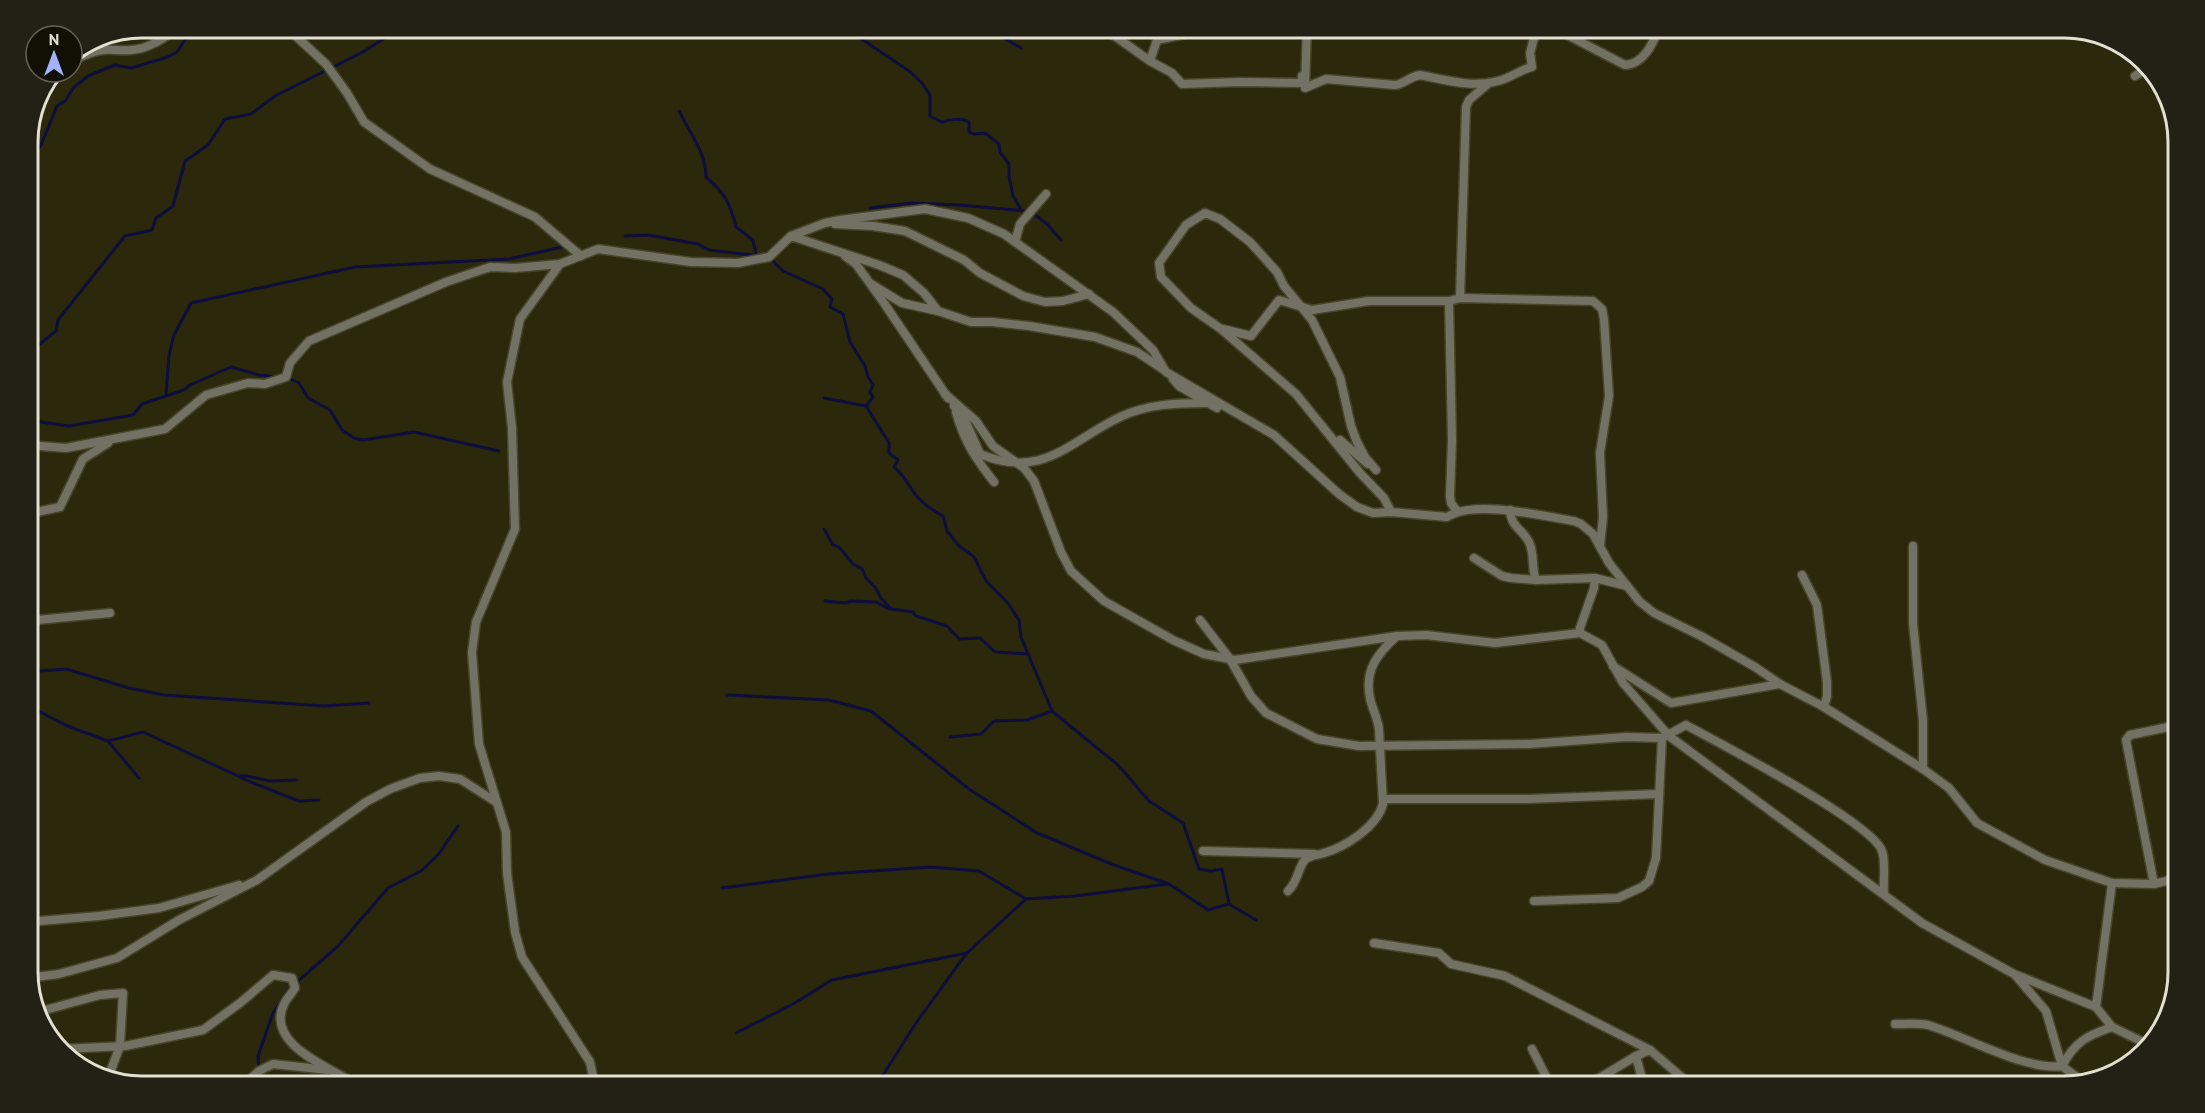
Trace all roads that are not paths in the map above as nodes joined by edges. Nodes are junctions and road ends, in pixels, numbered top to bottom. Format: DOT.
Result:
graph roads {
  1 [pos="163,38"];
  2 [pos="298,38"];
  3 [pos="1118,38"];
  4 [pos="1164,38"];
  5 [pos="1304,38"];
  6 [pos="1305,38"];
  7 [pos="1534,38"];
  8 [pos="1573,38"];
  9 [pos="1654,38"];
  10 [pos="84,56"];
  11 [pos="1150,61"];
  12 [pos="2141,72"];
  13 [pos="2134,76"];
  14 [pos="1489,83"];
  15 [pos="1046,195"];
  16 [pos="825,223"];
  17 [pos="791,236"];
  18 [pos="1015,242"];
  19 [pos="838,251"];
  20 [pos="581,256"];
  21 [pos="560,264"];
  22 [pos="871,284"];
  23 [pos="1089,294"];
  24 [pos="1460,298"];
  25 [pos="1449,301"];
  26 [pos="1301,307"];
  27 [pos="938,311"];
  28 [pos="1221,329"];
  29 [pos="1166,372"];
  30 [pos="945,394"];
  31 [pos="1207,403"];
  32 [pos="954,406"];
  33 [pos="1325,429"];
  34 [pos="1274,435"];
  35 [pos="122,437"];
  36 [pos="38,446"];
  37 [pos="1019,464"];
  38 [pos="994,482"];
  39 [pos="1510,510"];
  40 [pos="1456,511"];
  41 [pos="38,512"];
  42 [pos="1391,512"];
  43 [pos="1600,546"];
  44 [pos="1913,546"];
  45 [pos="1474,558"];
  46 [pos="1802,575"];
  47 [pos="1595,578"];
  48 [pos="1536,580"];
  49 [pos="1628,587"];
  50 [pos="110,613"];
  51 [pos="38,620"];
  52 [pos="1200,620"];
  53 [pos="1580,633"];
  54 [pos="1396,636"];
  55 [pos="1230,659"];
  56 [pos="1611,664"];
  57 [pos="1780,684"];
  58 [pos="1824,707"];
  59 [pos="2168,727"];
  60 [pos="1665,737"];
  61 [pos="1380,746"];
  62 [pos="1923,769"];
  63 [pos="1659,794"];
  64 [pos="1383,799"];
  65 [pos="496,802"];
  66 [pos="1203,851"];
  67 [pos="1321,854"];
  68 [pos="257,880"];
  69 [pos="2168,881"];
  70 [pos="2112,883"];
  71 [pos="2154,884"];
  72 [pos="1288,891"];
  73 [pos="1884,893"];
  74 [pos="1534,901"];
  75 [pos="38,921"];
  76 [pos="1374,943"];
  77 [pos="2014,974"];
  78 [pos="38,977"];
  79 [pos="2096,1007"];
  80 [pos="45,1010"];
  81 [pos="1895,1024"];
  82 [pos="2112,1027"];
  83 [pos="2141,1041"];
  84 [pos="120,1046"];
  85 [pos="72,1049"];
  86 [pos="1532,1049"];
  87 [pos="1650,1050"];
  88 [pos="1636,1056"];
  89 [pos="2062,1066"];
  90 [pos="330,1070"];
  91 [pos="111,1071"];
  92 [pos="2074,1075"];
  93 [pos="254,1076"];
  94 [pos="340,1076"];
  95 [pos="594,1076"];
  96 [pos="1546,1076"];
  97 [pos="1603,1076"];
  98 [pos="1641,1076"];
  99 [pos="1680,1076"];
  1 -- 10 [label="street"];
  2 -- 20 [label="street"];
  3 -- 11 [label="street"];
  4 -- 11 [label="street"];
  5 -- 11 [label="street"];
  6 -- 14 [label="street"];
  7 -- 14 [label="street"];
  8 -- 9 [label="street"];
  12 -- 13 [label="street"];
  14 -- 24 [label="street"];
  15 -- 18 [label="street"];
  16 -- 17 [label="street"];
  16 -- 18 [label="street"];
  16 -- 23 [label="street"];
  17 -- 19 [label="street"];
  17 -- 20 [label="street"];
  18 -- 23 [label="street"];
  19 -- 22 [label="street"];
  19 -- 27 [label="street"];
  20 -- 21 [label="street"];
  21 -- 35 [label="street"];
  21 -- 65 [label="street"];
  22 -- 27 [label="street"];
  22 -- 30 [label="street"];
  23 -- 29 [label="street"];
  24 -- 25 [label="street"];
  24 -- 43 [label="street"];
  25 -- 26 [label="street"];
  25 -- 40 [label="street"];
  26 -- 28 [label="street"];
  26 -- 28 [label="street"];
  26 -- 33 [label="street"];
  27 -- 29 [label="street"];
  28 -- 33 [label="street"];
  29 -- 31 [label="street"];
  29 -- 34 [label="street"];
  30 -- 32 [label="street"];
  30 -- 37 [label="street"];
  31 -- 34 [label="street"];
  31 -- 37 [label="street"];
  32 -- 37 [label="street"];
  32 -- 38 [label="street"];
  33 -- 42 [label="street"];
  34 -- 42 [label="street"];
  35 -- 36 [label="street"];
  35 -- 41 [label="street"];
  37 -- 55 [label="street"];
  39 -- 40 [label="street"];
  39 -- 43 [label="street"];
  39 -- 48 [label="street"];
  40 -- 42 [label="street"];
  43 -- 49 [label="street"];
  44 -- 62 [label="street"];
  45 -- 48 [label="street"];
  46 -- 58 [label="street"];
  47 -- 48 [label="street"];
  47 -- 49 [label="street"];
  47 -- 53 [label="street"];
  49 -- 57 [label="street"];
  50 -- 51 [label="street"];
  52 -- 55 [label="street"];
  53 -- 54 [label="street"];
  53 -- 56 [label="street"];
  54 -- 55 [label="street"];
  54 -- 61 [label="street"];
  55 -- 61 [label="street"];
  56 -- 57 [label="street"];
  56 -- 60 [label="street"];
  57 -- 58 [label="street"];
  58 -- 62 [label="street"];
  59 -- 71 [label="street"];
  60 -- 61 [label="street"];
  60 -- 63 [label="street"];
  60 -- 73 [label="street"];
  60 -- 73 [label="street"];
  61 -- 64 [label="street"];
  62 -- 70 [label="street"];
  63 -- 64 [label="street"];
  63 -- 74 [label="street"];
  64 -- 67 [label="street"];
  65 -- 68 [label="street"];
  65 -- 95 [label="street"];
  66 -- 67 [label="street"];
  67 -- 72 [label="street"];
  68 -- 75 [label="street"];
  68 -- 78 [label="street"];
  69 -- 71 [label="street"];
  70 -- 71 [label="street"];
  70 -- 79 [label="street"];
  73 -- 77 [label="street"];
  76 -- 87 [label="street"];
  77 -- 79 [label="street"];
  77 -- 89 [label="street"];
  79 -- 82 [label="street"];
  80 -- 84 [label="street"];
  81 -- 89 [label="street"];
  82 -- 83 [label="street"];
  82 -- 89 [label="street"];
  84 -- 85 [label="street"];
  84 -- 90 [label="street"];
  84 -- 91 [label="street"];
  86 -- 96 [label="street"];
  87 -- 88 [label="street"];
  87 -- 99 [label="street"];
  88 -- 97 [label="street"];
  88 -- 98 [label="street"];
  89 -- 92 [label="street"];
  90 -- 93 [label="street"];
  90 -- 94 [label="street"];
}
